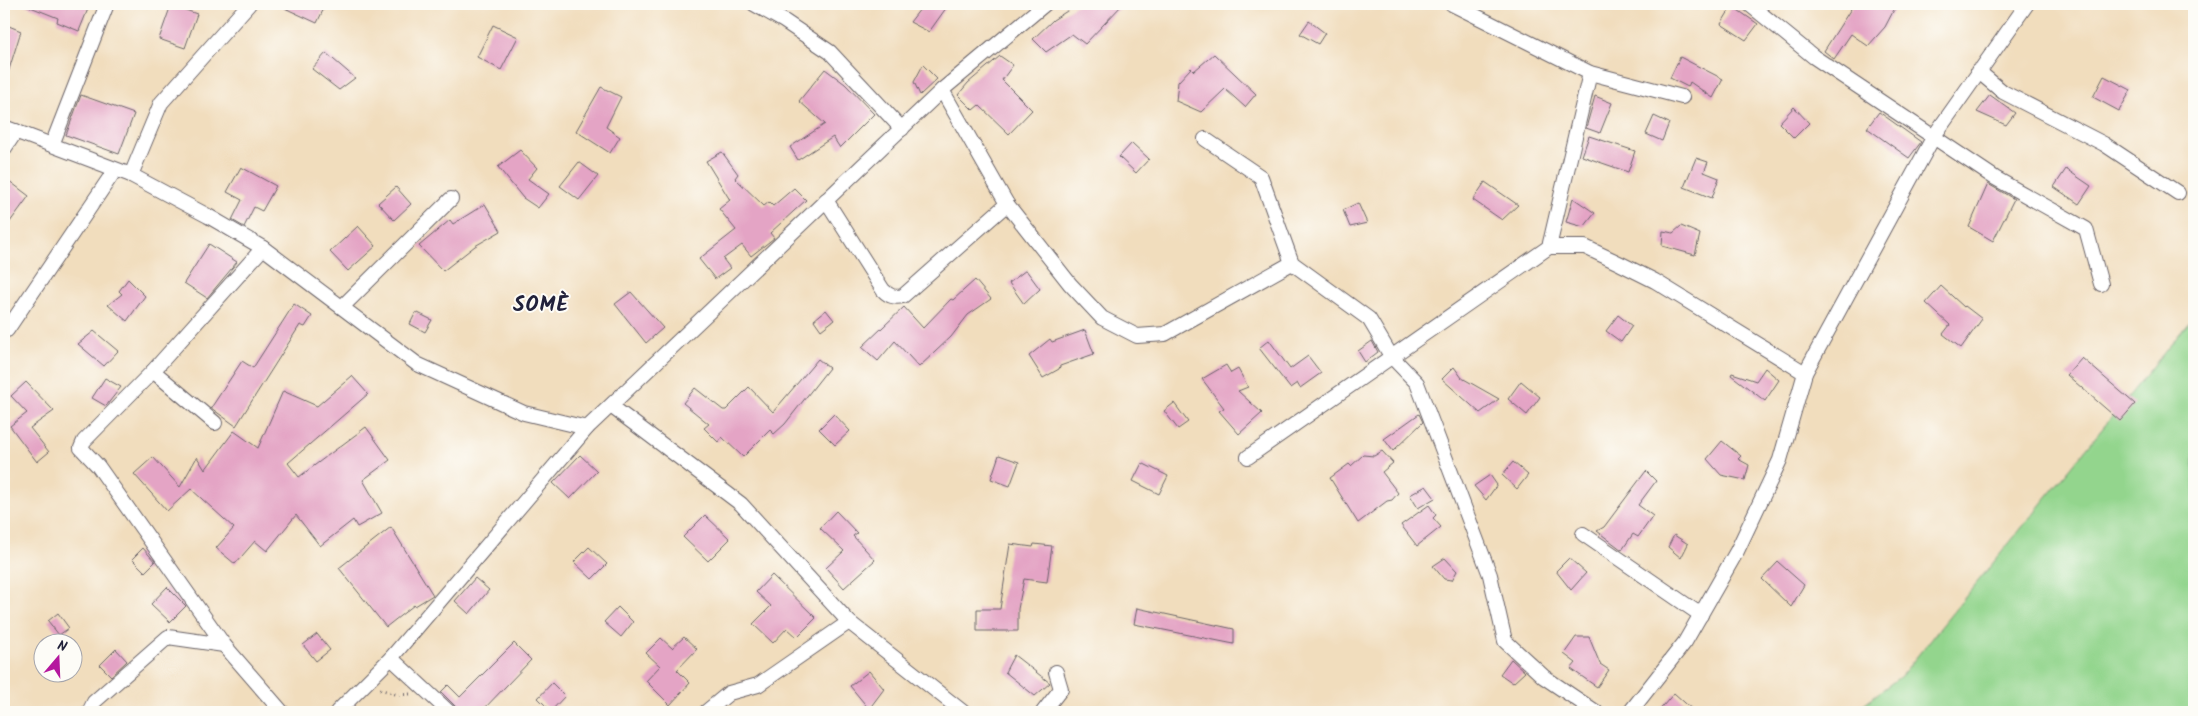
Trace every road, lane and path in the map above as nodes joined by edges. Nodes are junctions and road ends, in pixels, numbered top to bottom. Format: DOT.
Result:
graph roads {
  1 [pos="108,4"];
  2 [pos="249,4"];
  3 [pos="754,4"];
  4 [pos="1452,4"];
  5 [pos="1749,4"];
  6 [pos="2027,4"];
  7 [pos="1040,5"];
  8 [pos="1978,71"];
  9 [pos="1590,73"];
  10 [pos="942,90"];
  11 [pos="1682,97"];
  12 [pos="10,129"];
  13 [pos="902,129"];
  14 [pos="1934,136"];
  15 [pos="1205,139"];
  16 [pos="52,145"];
  17 [pos="4,149"];
  18 [pos="115,170"];
  19 [pos="130,175"];
  20 [pos="2178,193"];
  21 [pos="451,200"];
  22 [pos="826,200"];
  23 [pos="1007,204"];
  24 [pos="1550,247"];
  25 [pos="263,248"];
  26 [pos="1292,263"];
  27 [pos="2101,284"];
  28 [pos="342,307"];
  29 [pos="7,330"];
  30 [pos="1391,356"];
  31 [pos="153,371"];
  32 [pos="1805,373"];
  33 [pos="611,406"];
  34 [pos="215,423"];
  35 [pos="587,428"];
  36 [pos="1248,457"];
  37 [pos="1583,534"];
  38 [pos="1701,615"];
  39 [pos="849,622"];
  40 [pos="224,645"];
  41 [pos="391,658"];
  42 [pos="1056,672"];
  43 [pos="365,685"];
  44 [pos="429,693"];
  45 [pos="89,712"];
  46 [pos="282,712"];
  47 [pos="337,712"];
  48 [pos="449,712"];
  49 [pos="706,712"];
  50 [pos="963,712"];
  51 [pos="1043,712"];
  52 [pos="1596,712"];
  53 [pos="1630,712"];
  1 -- 16 [label="street"];
  2 -- 19 [label="street"];
  3 -- 13 [label="street"];
  4 -- 9 [label="street"];
  5 -- 14 [label="street"];
  6 -- 8 [label="street"];
  7 -- 10 [label="street"];
  8 -- 14 [label="street"];
  8 -- 20 [label="street"];
  9 -- 11 [label="street"];
  9 -- 24 [label="street"];
  10 -- 13 [label="street"];
  10 -- 23 [label="street"];
  12 -- 16 [label="street"];
  12 -- 17 [label="street"];
  13 -- 22 [label="street"];
  14 -- 27 [label="street"];
  14 -- 32 [label="street"];
  15 -- 26 [label="street"];
  16 -- 18 [label="street"];
  18 -- 19 [label="street"];
  18 -- 29 [label="street"];
  19 -- 25 [label="street"];
  21 -- 28 [label="street"];
  22 -- 23 [label="street"];
  22 -- 33 [label="street"];
  23 -- 26 [label="street"];
  24 -- 30 [label="street"];
  24 -- 32 [label="street"];
  25 -- 28 [label="street"];
  25 -- 31 [label="street"];
  26 -- 30 [label="street"];
  28 -- 35 [label="street"];
  30 -- 36 [label="street"];
  30 -- 52 [label="street"];
  31 -- 34 [label="street"];
  31 -- 40 [label="street"];
  32 -- 38 [label="street"];
  33 -- 35 [label="street"];
  33 -- 39 [label="street"];
  35 -- 41 [label="street"];
  37 -- 38 [label="street"];
  38 -- 53 [label="street"];
  39 -- 49 [label="street"];
  39 -- 50 [label="street"];
  40 -- 45 [label="street"];
  40 -- 46 [label="street"];
  41 -- 43 [label="street"];
  41 -- 44 [label="street"];
  42 -- 51 [label="street"];
  43 -- 44 [label="path"];
  43 -- 47 [label="street"];
  44 -- 48 [label="street"];
}
